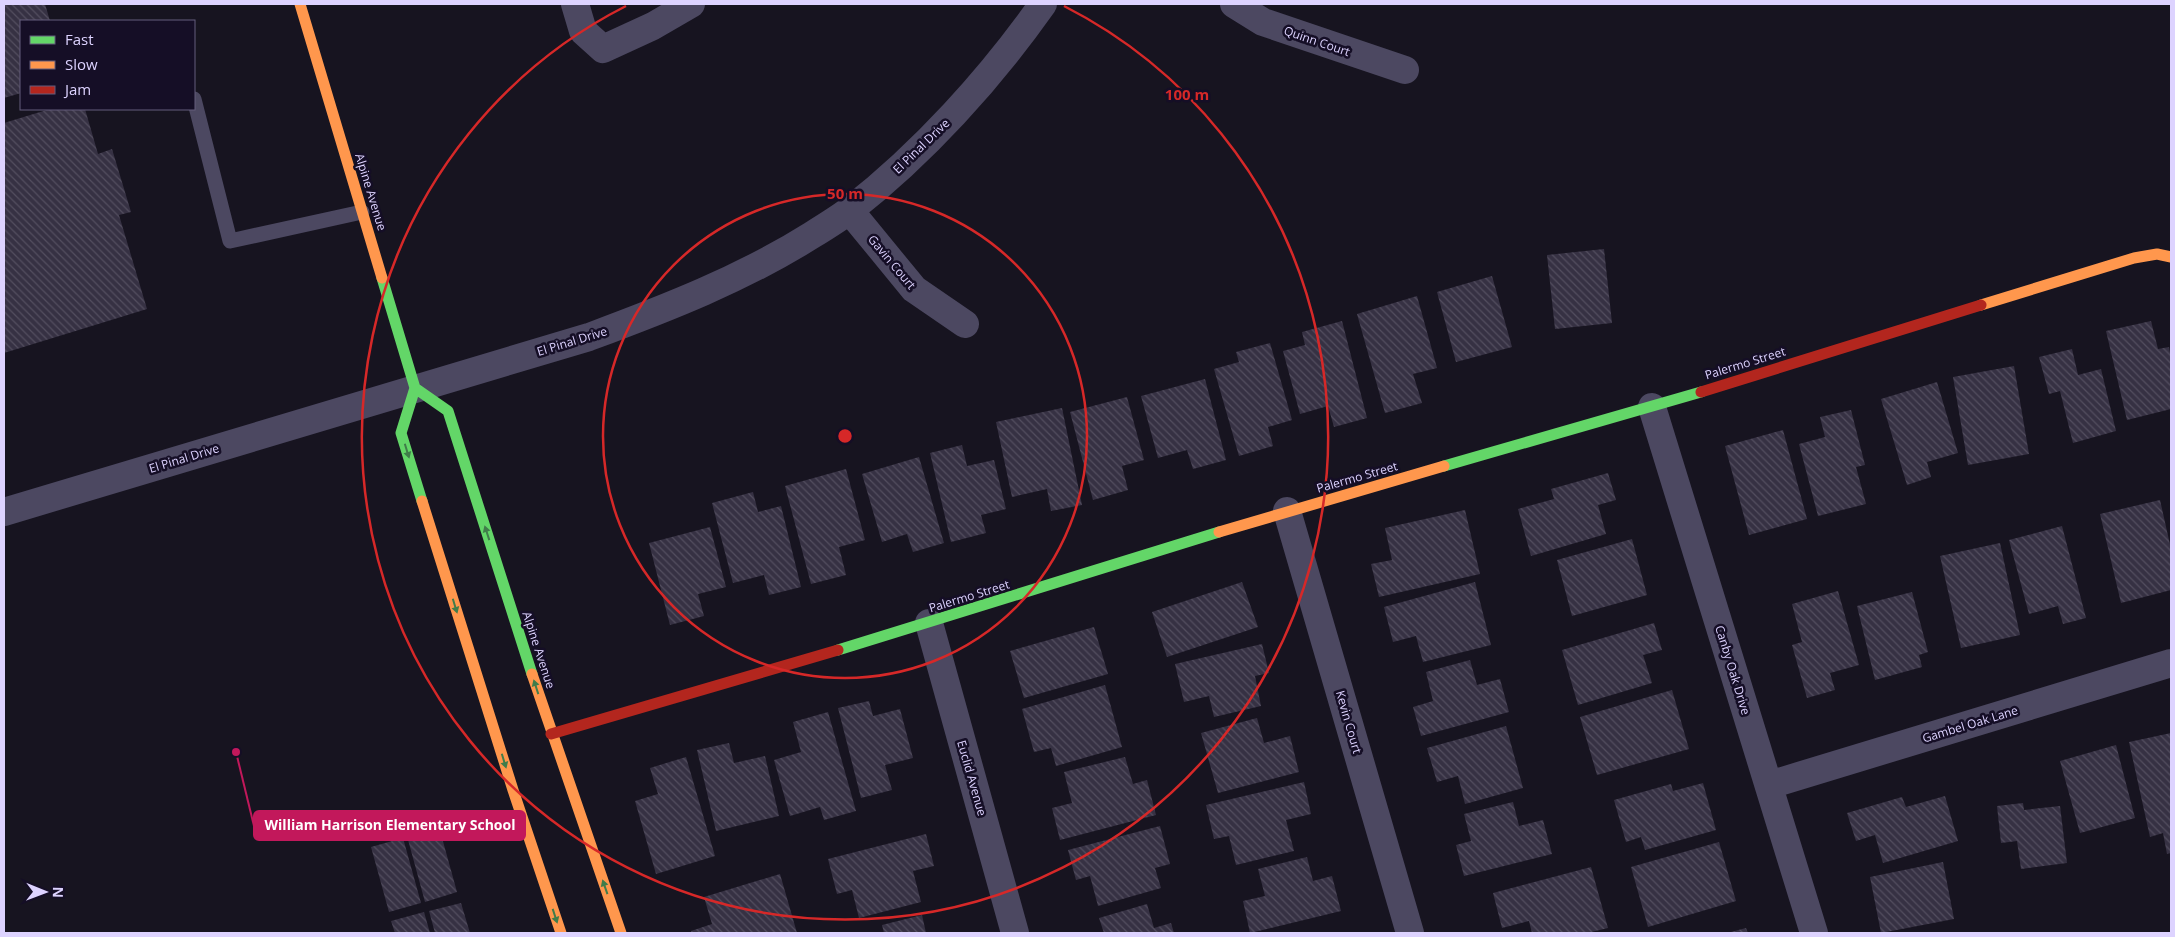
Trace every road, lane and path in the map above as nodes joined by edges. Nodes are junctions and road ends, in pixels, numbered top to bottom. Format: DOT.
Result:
graph roads {
  1 [pos="300,4"];
  2 [pos="575,4"];
  3 [pos="691,4"];
  4 [pos="1043,4"];
  5 [pos="1234,4"];
  6 [pos="1405,70"];
  7 [pos="195,103"];
  8 [pos="850,211"];
  9 [pos="362,212"];
  10 [pos="2171,257"];
  11 [pos="965,324"];
  12 [pos="415,388"];
  13 [pos="1652,406"];
  14 [pos="4,512"];
  15 [pos="1287,512"];
  16 [pos="929,623"];
  17 [pos="2171,664"];
  18 [pos="551,734"];
  19 [pos="1769,785"];
  20 [pos="561,933"];
  21 [pos="621,933"];
  22 [pos="1015,933"];
  23 [pos="1410,933"];
  24 [pos="1814,933"];
  1 -- 9 [label="street, Alpine Avenue"];
  2 -- 3 [label="street"];
  4 -- 8 [label="street, El Pinal Drive"];
  5 -- 6 [label="street, Quinn Court"];
  7 -- 9 [label="lane"];
  8 -- 11 [label="street, Gavin Court"];
  8 -- 12 [label="street, El Pinal Drive"];
  9 -- 12 [label="street, Alpine Avenue"];
  10 -- 13 [label="street, Palermo Street"];
  12 -- 14 [label="street, El Pinal Drive"];
  18 -- 12 [label="street, Alpine Avenue, one-way"];
  12 -- 20 [label="street, one-way"];
  13 -- 15 [label="street, Palermo Street"];
  13 -- 19 [label="street, Canby Oak Drive"];
  15 -- 16 [label="street, Palermo Street"];
  15 -- 23 [label="street, Kevin Court"];
  16 -- 18 [label="street, Palermo Street"];
  16 -- 22 [label="street, Euclid Avenue"];
  17 -- 19 [label="street, Gambel Oak Lane"];
  21 -- 18 [label="street, Alpine Avenue, one-way"];
  19 -- 24 [label="street, Canby Oak Drive"];
}
